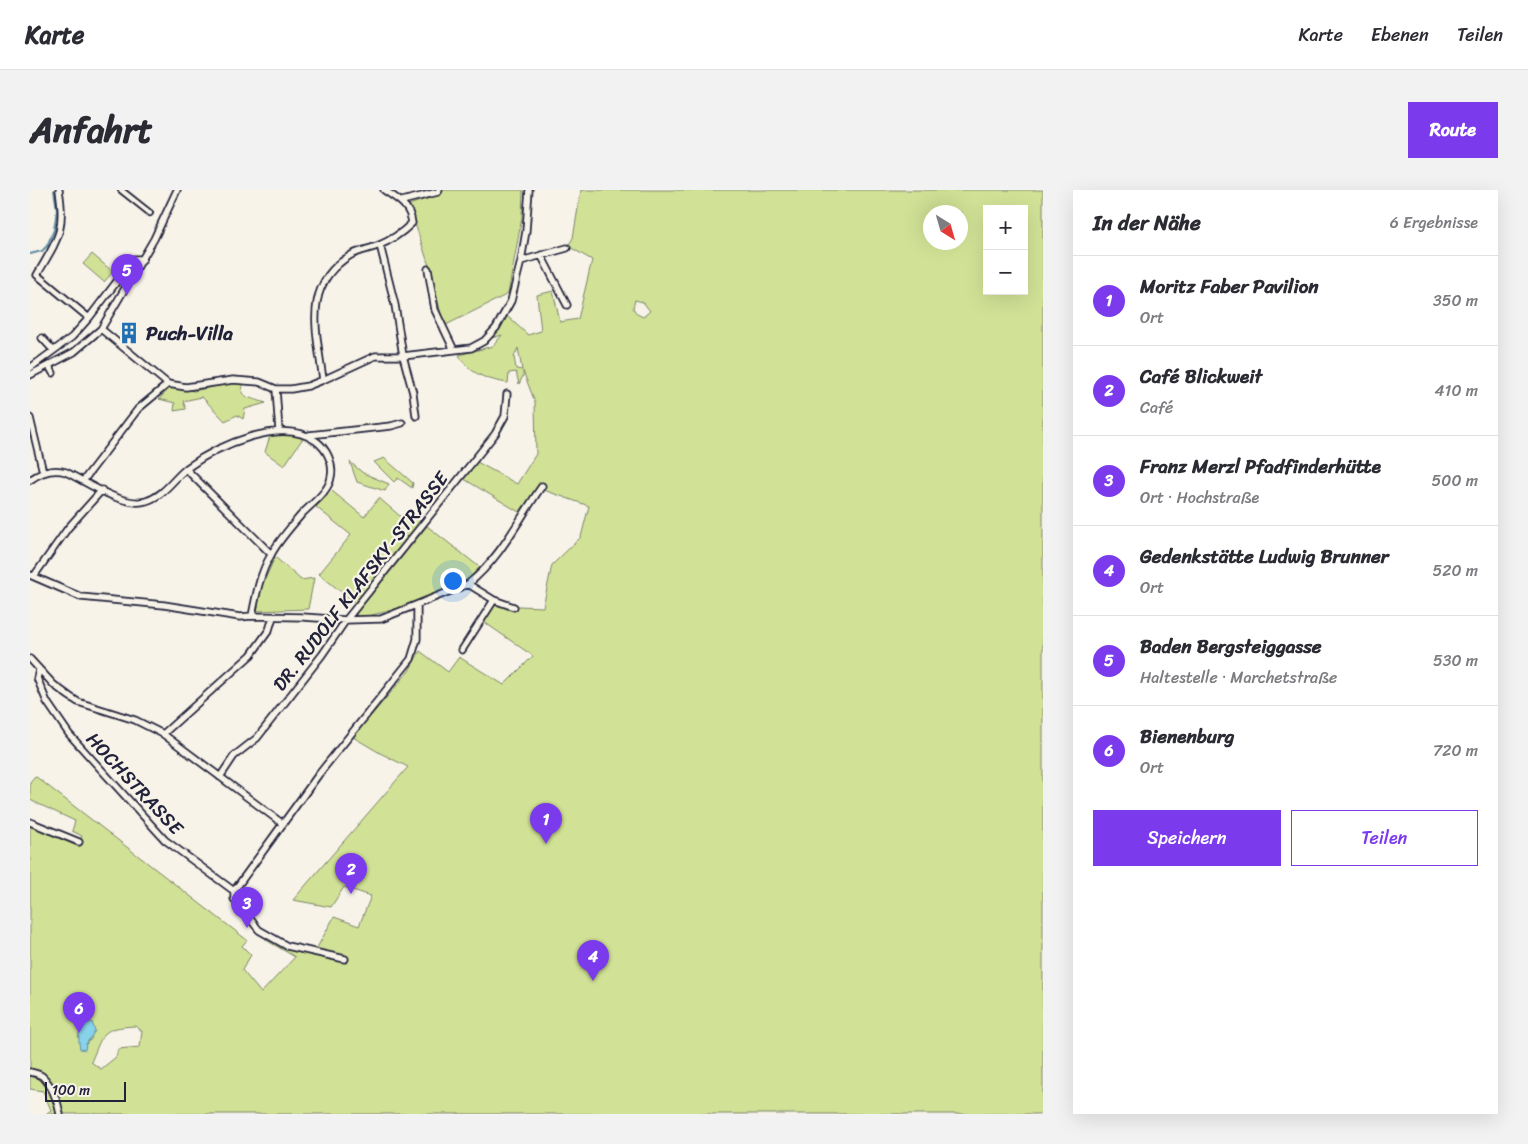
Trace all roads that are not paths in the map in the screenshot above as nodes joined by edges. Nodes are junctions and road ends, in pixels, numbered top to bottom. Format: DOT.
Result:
graph roads {
  1 [pos="58,190"];
  2 [pos="121,190"];
  3 [pos="177,190"];
  4 [pos="384,190"];
  5 [pos="439,190"];
  6 [pos="529,190"];
  7 [pos="402,201"];
  8 [pos="150,213"];
  9 [pos="380,245"];
  10 [pos="567,248"];
  11 [pos="541,255"];
  12 [pos="143,259"];
  13 [pos="521,261"];
  14 [pos="428,269"];
  15 [pos="567,305"];
  16 [pos="89,318"];
  17 [pos="101,329"];
  18 [pos="42,338"];
  19 [pos="53,350"];
  20 [pos="454,350"];
  21 [pos="404,356"];
  22 [pos="49,366"];
  23 [pos="30,368"];
  24 [pos="53,373"];
  25 [pos="30,374"];
  26 [pos="322,380"];
  27 [pos="168,384"];
  28 [pos="276,390"];
  29 [pos="507,394"];
  30 [pos="416,416"];
  31 [pos="30,418"];
  32 [pos="402,423"];
  33 [pos="279,431"];
  34 [pos="309,436"];
  35 [pos="186,469"];
  36 [pos="43,472"];
  37 [pos="30,480"];
  38 [pos="83,481"];
  39 [pos="542,486"];
  40 [pos="102,490"];
  41 [pos="271,554"];
  42 [pos="32,576"];
  43 [pos="468,584"];
  44 [pos="494,600"];
  45 [pos="417,606"];
  46 [pos="514,607"];
  47 [pos="252,616"];
  48 [pos="272,617"];
  49 [pos="346,620"];
  50 [pos="462,650"];
  51 [pos="30,659"];
  52 [pos="39,670"];
  53 [pos="163,734"];
  54 [pos="220,778"];
  55 [pos="30,822"];
  56 [pos="283,824"];
  57 [pos="79,842"];
  58 [pos="234,891"];
  59 [pos="345,959"];
  60 [pos="30,1072"];
  61 [pos="60,1114"];
  1 -- 16 [label="street"];
  2 -- 8 [label="street"];
  3 -- 12 [label="street"];
  4 -- 7 [label="street"];
  5 -- 7 [label="street"];
  6 -- 13 [label="street"];
  7 -- 9 [label="street"];
  9 -- 21 [label="street"];
  9 -- 26 [label="street"];
  10 -- 11 [label="street"];
  11 -- 13 [label="street"];
  11 -- 15 [label="street"];
  12 -- 16 [label="street"];
  12 -- 17 [label="street"];
  13 -- 20 [label="street"];
  14 -- 20 [label="street"];
  16 -- 19 [label="street"];
  17 -- 22 [label="street"];
  17 -- 27 [label="street"];
  18 -- 19 [label="street"];
  19 -- 23 [label="street"];
  20 -- 21 [label="street"];
  21 -- 26 [label="street"];
  21 -- 30 [label="street"];
  22 -- 24 [label="street"];
  22 -- 25 [label="street"];
  26 -- 28 [label="street"];
  27 -- 28 [label="street"];
  27 -- 38 [label="street"];
  28 -- 33 [label="street"];
  29 -- 49 [label="street, DR. RUDOLF KLAFSKY-STRASSE"];
  31 -- 36 [label="street"];
  32 -- 34 [label="street"];
  33 -- 34 [label="street"];
  33 -- 35 [label="street"];
  34 -- 41 [label="street"];
  35 -- 40 [label="street"];
  35 -- 41 [label="street"];
  36 -- 37 [label="street"];
  36 -- 38 [label="street"];
  38 -- 40 [label="street"];
  39 -- 43 [label="street"];
  40 -- 42 [label="street"];
  41 -- 47 [label="street"];
  42 -- 47 [label="street"];
  43 -- 44 [label="street"];
  43 -- 45 [label="street"];
  44 -- 46 [label="street"];
  44 -- 50 [label="street"];
  45 -- 49 [label="street"];
  45 -- 56 [label="street"];
  47 -- 48 [label="street"];
  48 -- 49 [label="street"];
  48 -- 53 [label="street"];
  49 -- 54 [label="street, DR. RUDOLF KLAFSKY-STRASSE"];
  51 -- 52 [label="street, HOCHSTRASSE"];
  52 -- 53 [label="street"];
  52 -- 58 [label="street, HOCHSTRASSE"];
  53 -- 54 [label="street"];
  54 -- 56 [label="street"];
  55 -- 57 [label="street"];
  56 -- 58 [label="street"];
  58 -- 59 [label="street, HOCHSTRASSE"];
  60 -- 61 [label="street"];
}
